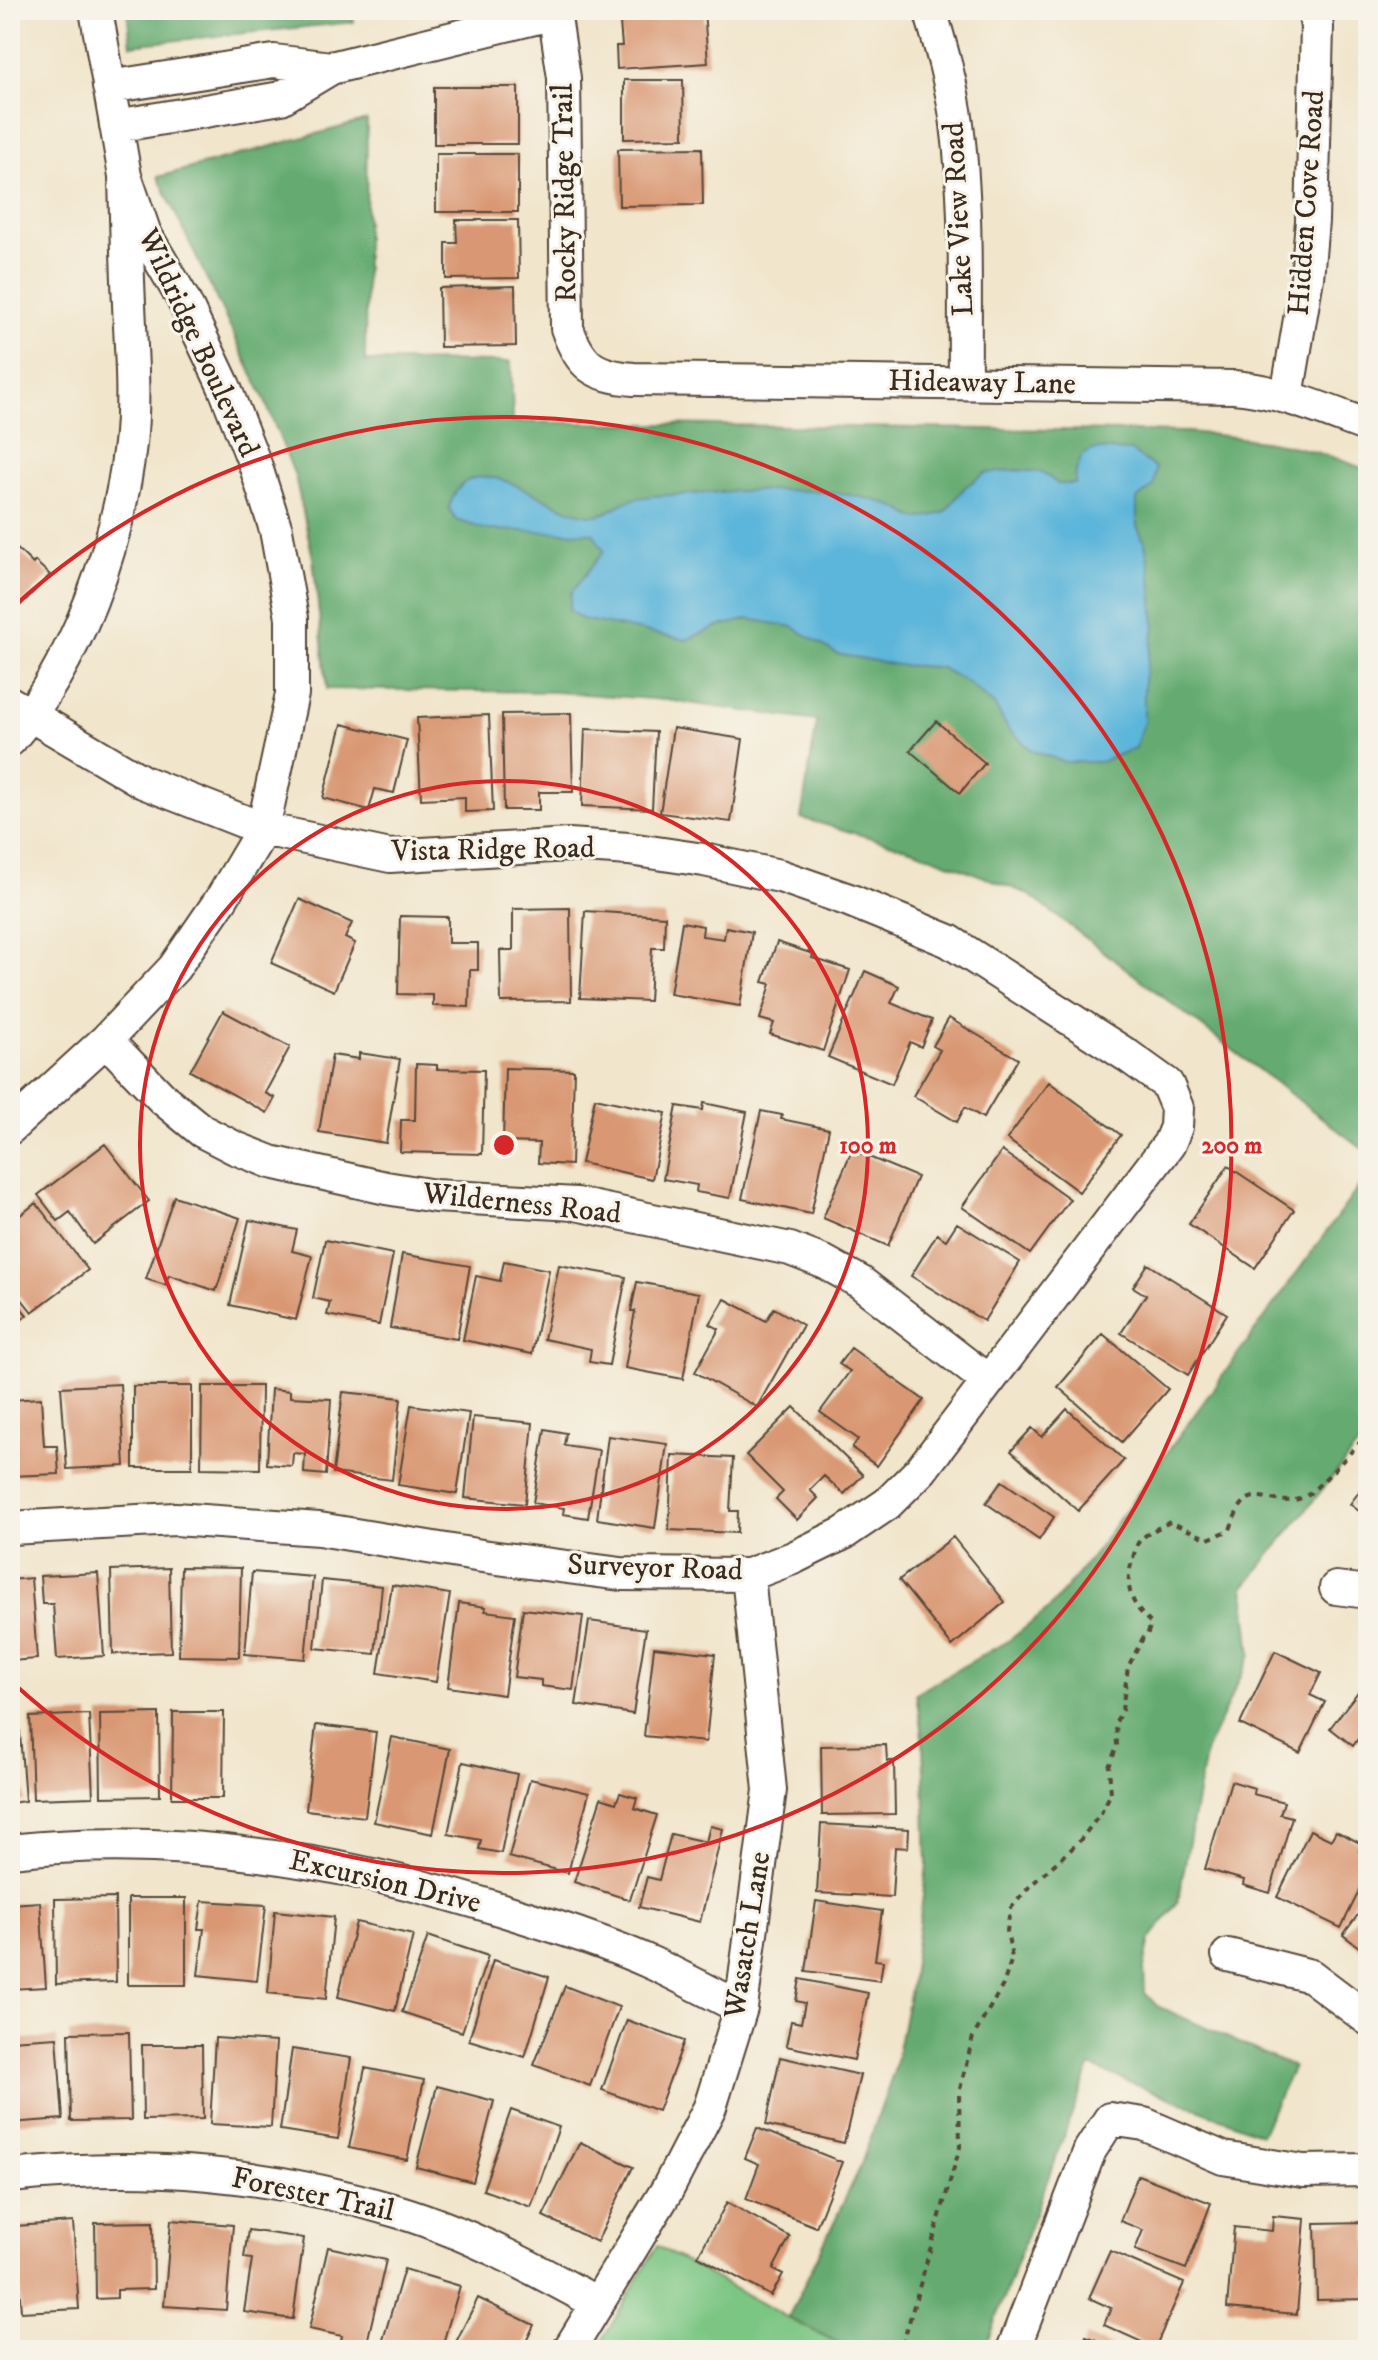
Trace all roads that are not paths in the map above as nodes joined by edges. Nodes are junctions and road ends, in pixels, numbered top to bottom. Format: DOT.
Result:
graph roads {
  1 [pos="96,10"];
  2 [pos="930,10"];
  3 [pos="1314,10"];
  4 [pos="554,11"];
  5 [pos="331,68"];
  6 [pos="109,87"];
  7 [pos="116,126"];
  8 [pos="125,176"];
  9 [pos="591,368"];
  10 [pos="965,383"];
  11 [pos="1287,396"];
  12 [pos="1368,426"];
  13 [pos="17,720"];
  14 [pos="263,829"];
  15 [pos="106,1040"];
  16 [pos="1177,1108"];
  17 [pos="10,1128"];
  18 [pos="988,1381"];
  19 [pos="10,1528"];
  20 [pos="748,1575"];
  21 [pos="1336,1588"];
  22 [pos="1368,1592"];
  23 [pos="10,1851"];
  24 [pos="1228,1955"];
  25 [pos="741,2008"];
  26 [pos="1368,2019"];
  27 [pos="1368,2170"];
  28 [pos="10,2176"];
  29 [pos="597,2303"];
  30 [pos="569,2350"];
  31 [pos="1013,2350"];
  1 -- 6 [label="street, Wildridge Boulevard"];
  2 -- 10 [label="street, Lake View Road"];
  3 -- 11 [label="street, Hidden Cove Road"];
  4 -- 5 [label="street"];
  4 -- 9 [label="street, Rocky Ridge Trail"];
  5 -- 6 [label="street"];
  5 -- 7 [label="street"];
  6 -- 7 [label="street, Wildridge Boulevard"];
  7 -- 8 [label="street, Wildridge Boulevard"];
  8 -- 13 [label="street, Wildridge Boulevard"];
  8 -- 14 [label="street, Wildridge Boulevard"];
  9 -- 10 [label="street, Hideaway Lane"];
  10 -- 11 [label="street, Hideaway Lane"];
  11 -- 12 [label="street, Hideaway Lane"];
  13 -- 14 [label="street, Vista Ridge Road"];
  14 -- 15 [label="street, Wildridge Boulevard"];
  14 -- 16 [label="street, Vista Ridge Road"];
  15 -- 17 [label="street, Wildridge Boulevard"];
  15 -- 18 [label="street, Wilderness Road"];
  16 -- 18 [label="street, Surveyor Road"];
  18 -- 20 [label="street, Surveyor Road"];
  19 -- 20 [label="street, Surveyor Road"];
  20 -- 25 [label="street, Wasatch Lane"];
  21 -- 22 [label="street"];
  23 -- 25 [label="street, Excursion Drive"];
  24 -- 26 [label="street"];
  25 -- 29 [label="street, Wasatch Lane"];
  27 -- 31 [label="street"];
  28 -- 29 [label="street, Forester Trail"];
  29 -- 30 [label="street, Wasatch Lane"];
}
